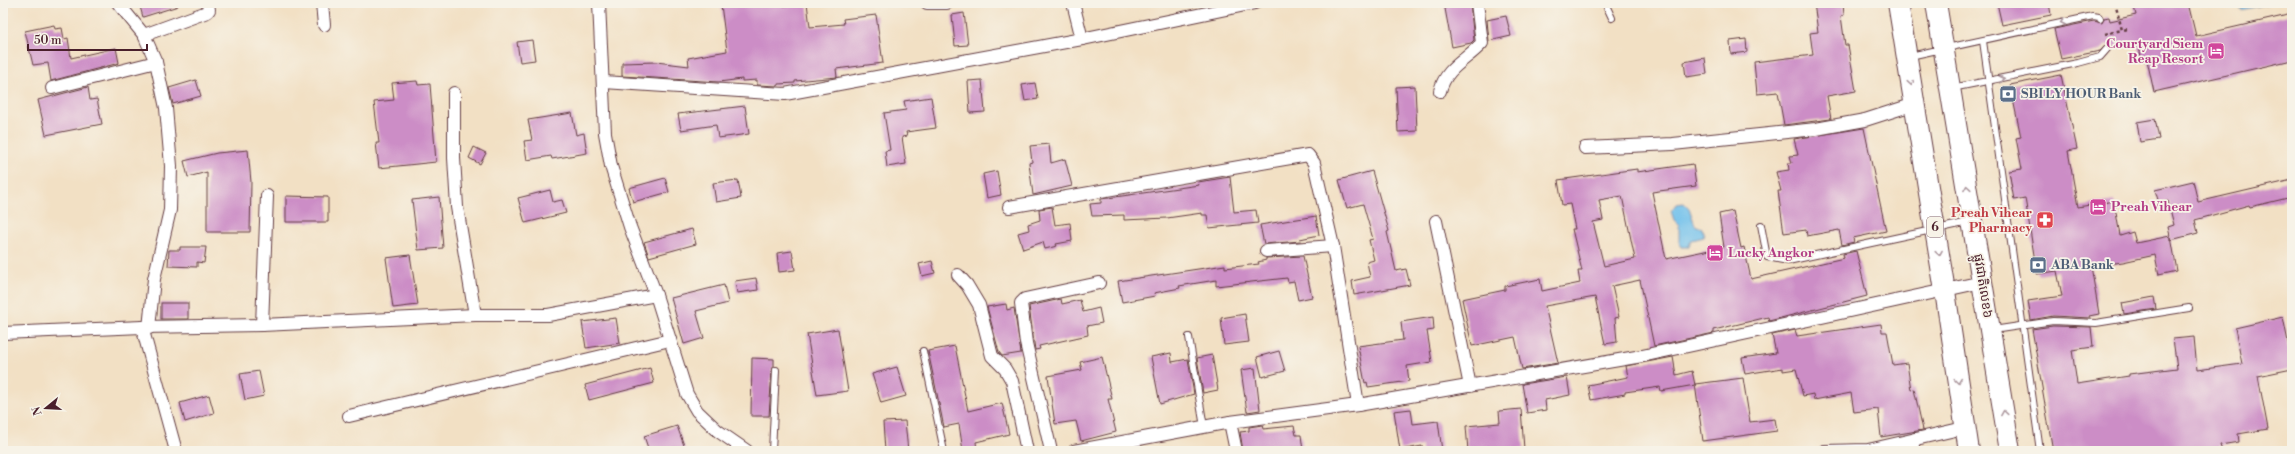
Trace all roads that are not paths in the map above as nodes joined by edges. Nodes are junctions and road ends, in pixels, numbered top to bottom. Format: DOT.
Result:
graph roads {
  1 [pos="118,3"];
  2 [pos="208,3"];
  3 [pos="322,3"];
  4 [pos="599,3"];
  5 [pos="927,3"];
  6 [pos="947,3"];
  7 [pos="1073,3"];
  8 [pos="1255,3"];
  9 [pos="1477,3"];
  10 [pos="1605,3"];
  11 [pos="1898,3"];
  12 [pos="1936,3"];
  13 [pos="1612,18"];
  14 [pos="2100,19"];
  15 [pos="324,25"];
  16 [pos="144,35"];
  17 [pos="1082,39"];
  18 [pos="1983,41"];
  19 [pos="2106,49"];
  20 [pos="1944,50"];
  21 [pos="1907,57"];
  22 [pos="156,62"];
  23 [pos="604,82"];
  24 [pos="1989,82"];
  25 [pos="52,88"];
  26 [pos="1950,88"];
  27 [pos="1440,91"];
  28 [pos="454,93"];
  29 [pos="1915,104"];
  30 [pos="1585,148"];
  31 [pos="267,196"];
  32 [pos="1010,207"];
  33 [pos="1436,221"];
  34 [pos="1972,221"];
  35 [pos="1760,225"];
  36 [pos="1936,230"];
  37 [pos="1333,246"];
  38 [pos="1266,251"];
  39 [pos="958,275"];
  40 [pos="1982,282"];
  41 [pos="1099,283"];
  42 [pos="1945,291"];
  43 [pos="656,295"];
  44 [pos="2189,308"];
  45 [pos="475,315"];
  46 [pos="262,325"];
  47 [pos="2023,325"];
  48 [pos="146,327"];
  49 [pos="1990,330"];
  50 [pos="3,333"];
  51 [pos="1189,337"];
  52 [pos="670,340"];
  53 [pos="924,351"];
  54 [pos="776,370"];
  55 [pos="1470,386"];
  56 [pos="1358,405"];
  57 [pos="349,416"];
  58 [pos="1230,422"];
  59 [pos="1204,427"];
  60 [pos="1964,428"];
  61 [pos="1915,439"];
  62 [pos="176,451"];
  63 [pos="747,451"];
  64 [pos="772,451"];
  65 [pos="944,451"];
  66 [pos="1027,451"];
  67 [pos="1051,451"];
  68 [pos="1074,451"];
  69 [pos="1236,451"];
  70 [pos="1824,451"];
  71 [pos="1907,451"];
  72 [pos="1969,451"];
  73 [pos="2010,451"];
  74 [pos="2040,451"];
  1 -- 16 [label="street"];
  2 -- 16 [label="street"];
  3 -- 15 [label="street"];
  4 -- 23 [label="street"];
  5 -- 6 [label="street"];
  7 -- 17 [label="street"];
  8 -- 17 [label="street"];
  9 -- 27 [label="street"];
  10 -- 13 [label="lane"];
  11 -- 21 [label="main road, 6"];
  12 -- 20 [label="main road, ផ្លូវជាតិលេខ៦"];
  14 -- 18 [label="lane, one-way"];
  16 -- 22 [label="street"];
  17 -- 23 [label="street"];
  18 -- 20 [label="lane"];
  18 -- 24 [label="lane"];
  24 -- 19 [label="lane, one-way"];
  20 -- 21 [label="lane"];
  20 -- 26 [label="main road, ផ្លូវជាតិលេខ៦"];
  21 -- 29 [label="main road, 6, one-way"];
  22 -- 25 [label="street"];
  22 -- 48 [label="street"];
  23 -- 43 [label="street"];
  24 -- 26 [label="lane"];
  24 -- 47 [label="lane"];
  34 -- 26 [label="main road, ផ្លូវជាតិលេខ៦, one-way"];
  28 -- 45 [label="street"];
  29 -- 30 [label="street"];
  29 -- 36 [label="main road, 6"];
  31 -- 46 [label="street"];
  32 -- 37 [label="street"];
  33 -- 55 [label="street"];
  34 -- 36 [label="lane"];
  34 -- 40 [label="main road, ផ្លូវជាតិលេខ៦"];
  35 -- 36 [label="lane"];
  36 -- 42 [label="main road, 6, one-way"];
  37 -- 38 [label="street"];
  37 -- 56 [label="street"];
  39 -- 66 [label="street"];
  40 -- 42 [label="street"];
  40 -- 49 [label="main road, ផ្លូវជាតិលេខ៦"];
  41 -- 67 [label="street"];
  42 -- 55 [label="street"];
  42 -- 60 [label="main road, 6, one-way"];
  43 -- 45 [label="street"];
  43 -- 52 [label="street"];
  44 -- 47 [label="lane"];
  45 -- 46 [label="street"];
  46 -- 48 [label="street"];
  47 -- 49 [label="lane"];
  47 -- 74 [label="lane"];
  48 -- 50 [label="street"];
  48 -- 62 [label="street"];
  73 -- 49 [label="main road, ផ្លូវជាតិលេខ៦, one-way"];
  51 -- 59 [label="lane"];
  52 -- 57 [label="street"];
  52 -- 63 [label="street"];
  53 -- 65 [label="lane"];
  54 -- 64 [label="lane"];
  55 -- 56 [label="street"];
  56 -- 58 [label="street"];
  58 -- 59 [label="street"];
  58 -- 69 [label="street"];
  59 -- 68 [label="street"];
  60 -- 61 [label="street"];
  60 -- 72 [label="main road, 6"];
  61 -- 70 [label="street"];
  61 -- 71 [label="street"];
}
